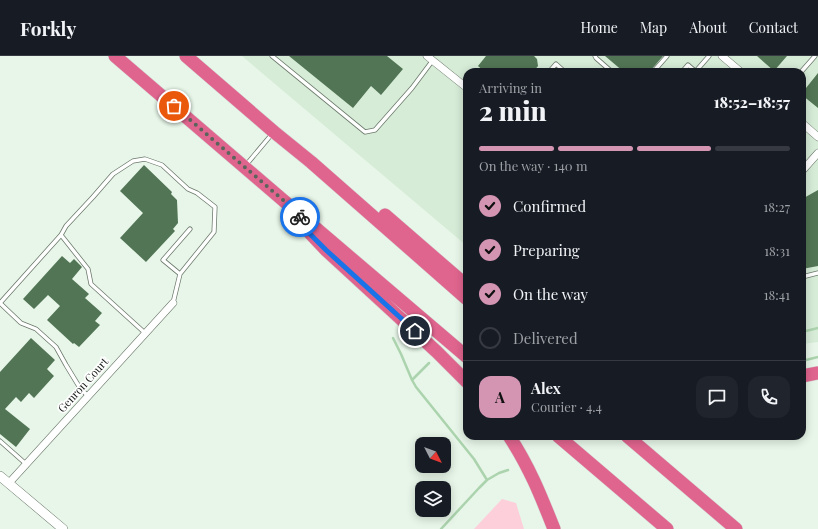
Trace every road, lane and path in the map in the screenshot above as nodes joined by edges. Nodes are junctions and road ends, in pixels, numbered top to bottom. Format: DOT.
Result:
graph roads {
  1 [pos="115,56"];
  2 [pos="186,56"];
  3 [pos="272,56"];
  4 [pos="595,56"];
  5 [pos="667,56"];
  6 [pos="709,56"];
  7 [pos="722,56"];
  8 [pos="815,56"];
  9 [pos="430,58"];
  10 [pos="552,68"];
  11 [pos="560,68"];
  12 [pos="607,68"];
  13 [pos="656,68"];
  14 [pos="699,68"];
  15 [pos="736,68"];
  16 [pos="804,68"];
  17 [pos="463,85"];
  18 [pos="806,126"];
  19 [pos="274,132"];
  20 [pos="818,137"];
  21 [pos="818,153"];
  22 [pos="311,162"];
  23 [pos="806,166"];
  24 [pos="244,167"];
  25 [pos="298,213"];
  26 [pos="190,229"];
  27 [pos="61,235"];
  28 [pos="180,274"];
  29 [pos="818,274"];
  30 [pos="806,276"];
  31 [pos="463,283"];
  32 [pos="463,295"];
  33 [pos="173,302"];
  34 [pos="0,303"];
  35 [pos="145,333"];
  36 [pos="463,354"];
  37 [pos="818,373"];
  38 [pos="806,375"];
  39 [pos="463,378"];
  40 [pos="88,396"];
  41 [pos="512,440"];
  42 [pos="563,440"];
  43 [pos="632,440"];
  44 [pos="0,441"];
  45 [pos="26,464"];
  46 [pos="0,476"];
  47 [pos="9,483"];
  48 [pos="58,527"];
  49 [pos="554,529"];
  50 [pos="667,529"];
  51 [pos="736,529"];
  1 -- 24 [label="highway"];
  2 -- 19 [label="highway"];
  3 -- 9 [label="lane"];
  4 -- 12 [label="lane"];
  5 -- 13 [label="lane"];
  6 -- 14 [label="lane"];
  7 -- 15 [label="street"];
  8 -- 16 [label="lane"];
  9 -- 17 [label="street"];
  10 -- 11 [label="lane"];
  18 -- 20 [label="street"];
  19 -- 22 [label="highway"];
  19 -- 24 [label="lane"];
  21 -- 23 [label="street"];
  22 -- 31 [label="highway"];
  22 -- 32 [label="highway"];
  24 -- 25 [label="highway"];
  25 -- 36 [label="highway"];
  25 -- 39 [label="highway"];
  26 -- 28 [label="lane"];
  27 -- 28 [label="lane"];
  27 -- 34 [label="lane"];
  27 -- 35 [label="lane"];
  28 -- 33 [label="lane"];
  29 -- 30 [label="lane"];
  33 -- 35 [label="street, Genron Court"];
  34 -- 40 [label="lane"];
  35 -- 40 [label="street, Genron Court"];
  37 -- 38 [label="highway"];
  40 -- 45 [label="street, Genron Court"];
  41 -- 49 [label="highway"];
  42 -- 50 [label="highway"];
  43 -- 51 [label="highway"];
  44 -- 45 [label="lane"];
  45 -- 47 [label="street, Genron Court"];
  46 -- 47 [label="street"];
  47 -- 48 [label="street"];
}
